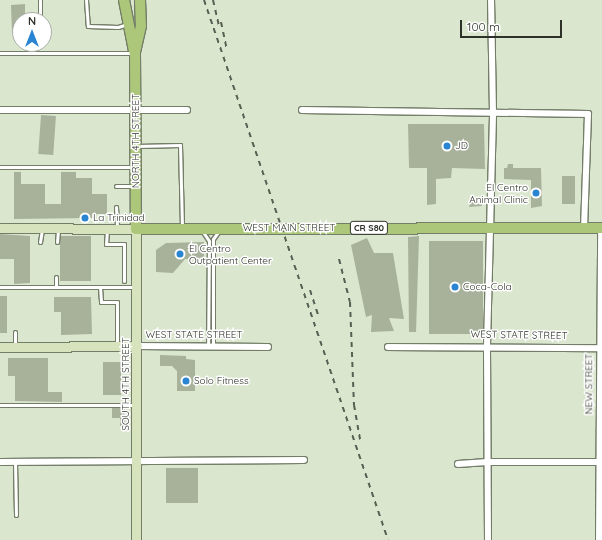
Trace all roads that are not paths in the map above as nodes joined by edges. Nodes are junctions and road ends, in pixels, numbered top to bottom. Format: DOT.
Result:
graph roads {
  1 [pos="40,0"];
  2 [pos="86,0"];
  3 [pos="124,0"];
  4 [pos="140,0"];
  5 [pos="491,0"];
  6 [pos="40,12"];
  7 [pos="128,24"];
  8 [pos="135,52"];
  9 [pos="0,53"];
  10 [pos="0,110"];
  11 [pos="187,110"];
  12 [pos="302,110"];
  13 [pos="135,111"];
  14 [pos="492,113"];
  15 [pos="136,146"];
  16 [pos="0,167"];
  17 [pos="136,167"];
  18 [pos="116,186"];
  19 [pos="136,186"];
  20 [pos="116,207"];
  21 [pos="0,228"];
  22 [pos="42,228"];
  23 [pos="58,228"];
  24 [pos="108,228"];
  25 [pos="201,228"];
  26 [pos="221,228"];
  27 [pos="490,228"];
  28 [pos="584,228"];
  29 [pos="602,228"];
  30 [pos="118,229"];
  31 [pos="136,229"];
  32 [pos="182,229"];
  33 [pos="40,242"];
  34 [pos="57,242"];
  35 [pos="56,277"];
  36 [pos="124,281"];
  37 [pos="0,287"];
  38 [pos="14,287"];
  39 [pos="56,287"];
  40 [pos="100,287"];
  41 [pos="137,287"];
  42 [pos="15,293"];
  43 [pos="15,332"];
  44 [pos="487,345"];
  45 [pos="15,346"];
  46 [pos="117,346"];
  47 [pos="137,346"];
  48 [pos="210,346"];
  49 [pos="268,346"];
  50 [pos="388,346"];
  51 [pos="0,347"];
  52 [pos="601,348"];
  53 [pos="137,404"];
  54 [pos="0,405"];
  55 [pos="600,406"];
  56 [pos="136,460"];
  57 [pos="304,460"];
  58 [pos="0,462"];
  59 [pos="15,462"];
  60 [pos="487,462"];
  61 [pos="601,462"];
  62 [pos="458,464"];
  63 [pos="16,516"];
  64 [pos="601,516"];
  65 [pos="136,540"];
  66 [pos="488,540"];
  67 [pos="599,540"];
  1 -- 6 [label="lane"];
  2 -- 7 [label="lane"];
  3 -- 7 [label="main road, NORTH 4TH STREET"];
  4 -- 8 [label="main road, NORTH 4TH STREET"];
  5 -- 14 [label="street"];
  7 -- 8 [label="main road, NORTH 4TH STREET"];
  8 -- 9 [label="lane"];
  8 -- 13 [label="main road, NORTH 4TH STREET"];
  10 -- 13 [label="street"];
  11 -- 13 [label="street"];
  12 -- 14 [label="street"];
  13 -- 15 [label="main road, NORTH 4TH STREET"];
  14 -- 27 [label="street"];
  14 -- 28 [label="street"];
  15 -- 17 [label="main road, NORTH 4TH STREET"];
  15 -- 32 [label="lane"];
  16 -- 17 [label="lane"];
  17 -- 19 [label="main road, NORTH 4TH STREET"];
  18 -- 19 [label="lane"];
  19 -- 31 [label="main road, NORTH 4TH STREET"];
  20 -- 30 [label="lane"];
  21 -- 22 [label="main road, WEST MAIN STREET"];
  22 -- 23 [label="main road, WEST MAIN STREET"];
  22 -- 33 [label="lane"];
  23 -- 24 [label="main road, WEST MAIN STREET"];
  23 -- 34 [label="lane"];
  24 -- 30 [label="main road, WEST MAIN STREET"];
  24 -- 36 [label="lane"];
  25 -- 26 [label="main road, WEST MAIN STREET / CR S80"];
  25 -- 32 [label="main road, WEST MAIN STREET / CR S80"];
  25 -- 48 [label="lane"];
  26 -- 27 [label="main road, WEST MAIN STREET / CR S80"];
  26 -- 48 [label="lane"];
  27 -- 28 [label="main road, WEST MAIN STREET / CR S80"];
  27 -- 44 [label="street"];
  28 -- 29 [label="main road, WEST MAIN STREET / CR S80"];
  29 -- 52 [label="street, NEW STREET"];
  30 -- 31 [label="main road, WEST MAIN STREET"];
  31 -- 32 [label="main road, WEST MAIN STREET / CR S80"];
  31 -- 41 [label="main road, SOUTH 4TH STREET"];
  35 -- 39 [label="lane"];
  37 -- 38 [label="lane"];
  38 -- 39 [label="lane"];
  38 -- 42 [label="lane"];
  39 -- 40 [label="lane"];
  40 -- 41 [label="lane"];
  40 -- 46 [label="lane"];
  41 -- 47 [label="main road, SOUTH 4TH STREET"];
  43 -- 45 [label="lane"];
  44 -- 50 [label="street, WEST STATE STREET"];
  44 -- 52 [label="street, WEST STATE STREET"];
  44 -- 60 [label="street"];
  45 -- 46 [label="main road, WEST STATE STREET"];
  45 -- 51 [label="main road, WEST STATE STREET"];
  46 -- 47 [label="main road, WEST STATE STREET"];
  47 -- 48 [label="street, WEST STATE STREET"];
  47 -- 53 [label="main road, SOUTH 4TH STREET"];
  48 -- 49 [label="street, WEST STATE STREET"];
  52 -- 55 [label="street, NEW STREET"];
  53 -- 54 [label="lane"];
  53 -- 56 [label="main road, SOUTH 4TH STREET"];
  55 -- 61 [label="street, NEW STREET"];
  56 -- 57 [label="street"];
  56 -- 59 [label="street"];
  56 -- 65 [label="main road, SOUTH 4TH STREET"];
  58 -- 59 [label="street"];
  59 -- 63 [label="lane"];
  60 -- 61 [label="street"];
  60 -- 62 [label="street"];
  60 -- 66 [label="street"];
  61 -- 64 [label="street, NEW STREET"];
  64 -- 67 [label="street, NEW STREET"];
}
